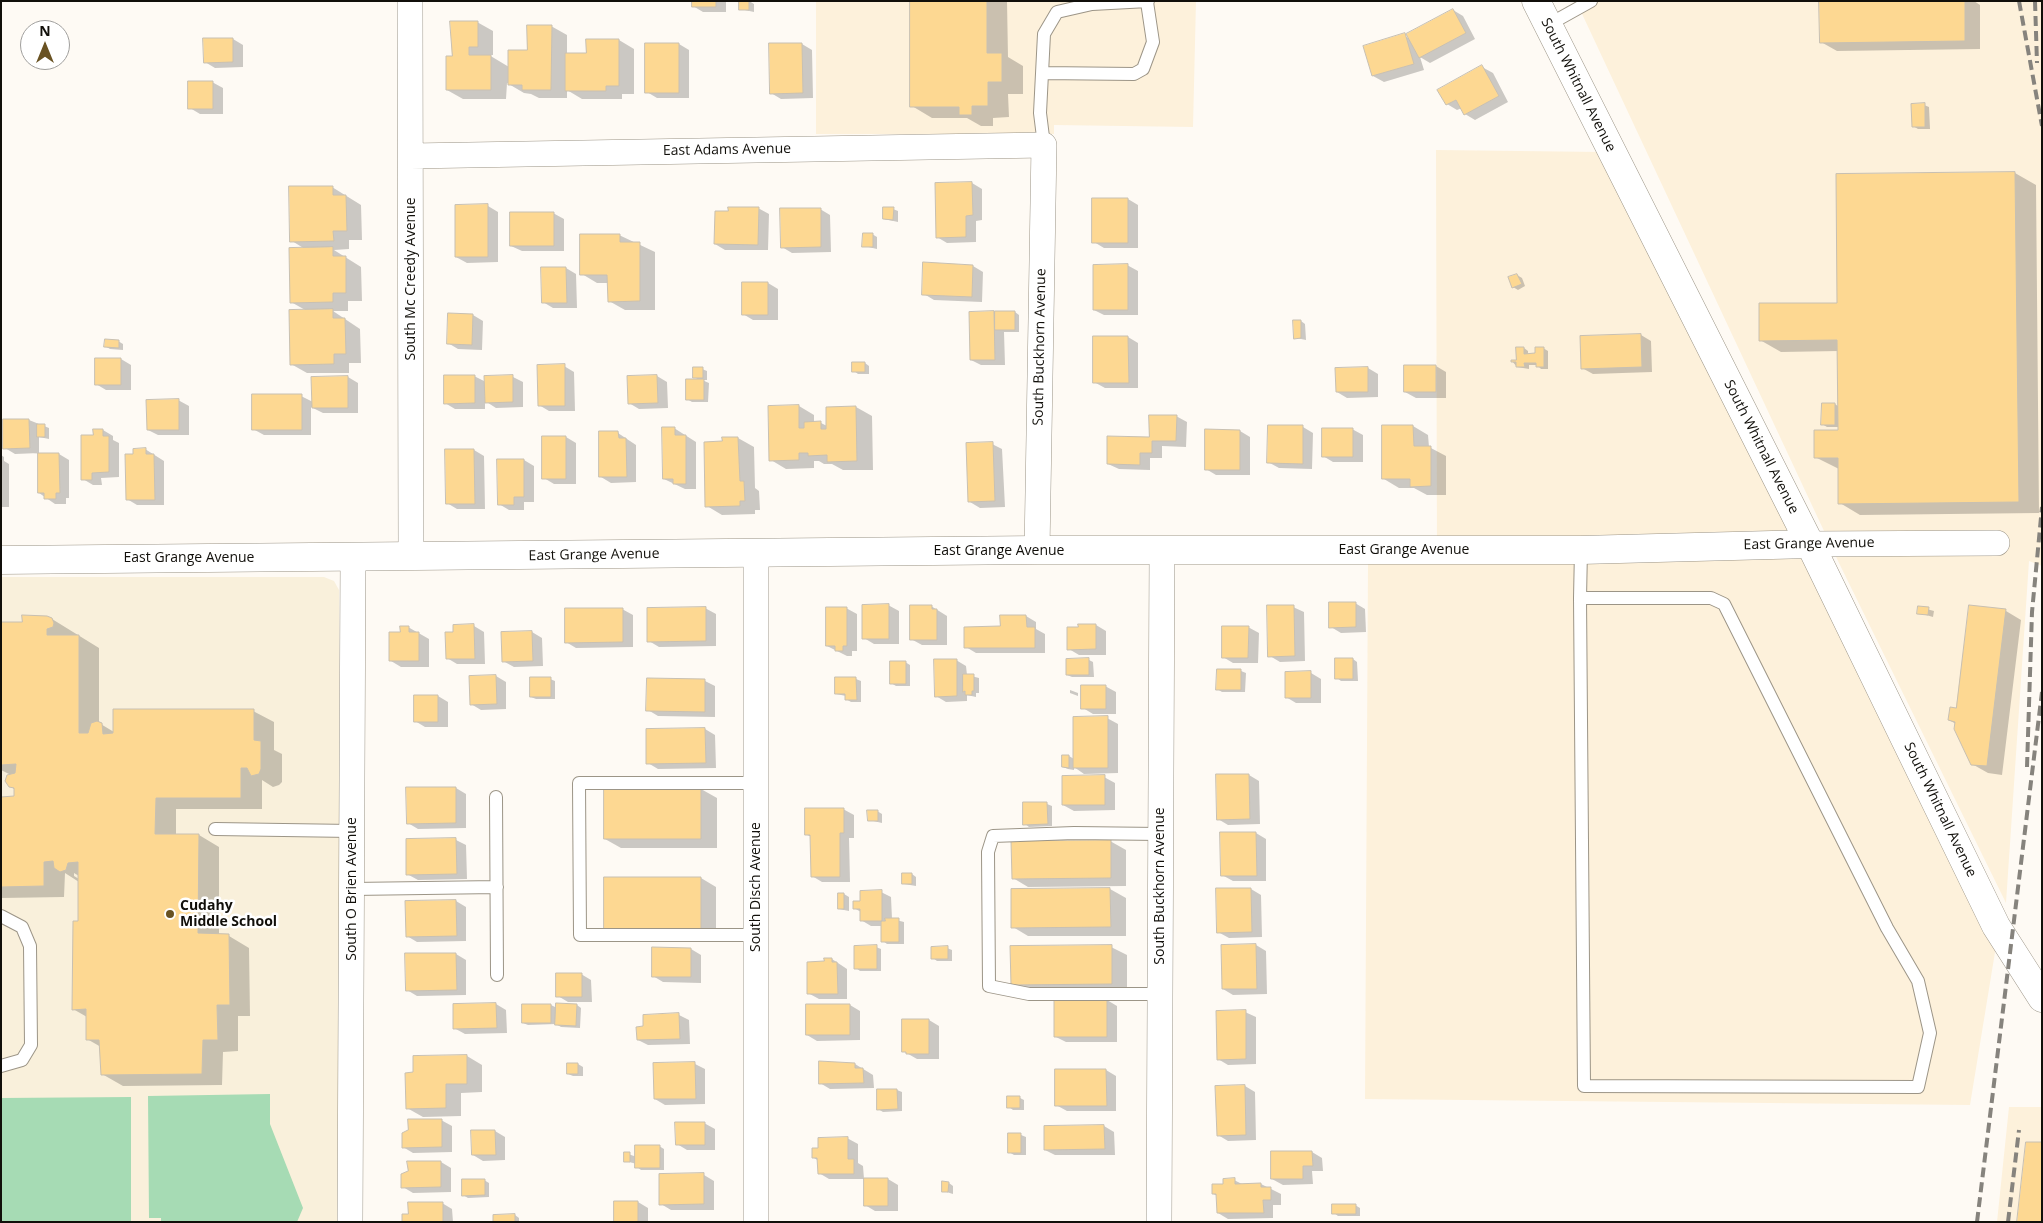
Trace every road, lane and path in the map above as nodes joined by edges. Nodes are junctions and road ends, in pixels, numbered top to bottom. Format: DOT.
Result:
graph roads {
  1 [pos="410,1"];
  2 [pos="1536,1"];
  3 [pos="1591,1"];
  4 [pos="1148,2"];
  5 [pos="1548,25"];
  6 [pos="1042,73"];
  7 [pos="1044,144"];
  8 [pos="411,156"];
  9 [pos="1997,543"];
  10 [pos="1810,544"];
  11 [pos="1037,550"];
  12 [pos="1162,550"];
  13 [pos="1581,550"];
  14 [pos="756,553"];
  15 [pos="353,557"];
  16 [pos="411,557"];
  17 [pos="1,560"];
  18 [pos="1580,598"];
  19 [pos="756,783"];
  20 [pos="496,797"];
  21 [pos="215,829"];
  22 [pos="352,831"];
  23 [pos="1160,834"];
  24 [pos="497,887"];
  25 [pos="352,889"];
  26 [pos="1,916"];
  27 [pos="756,935"];
  28 [pos="497,975"];
  29 [pos="1159,994"];
  30 [pos="2042,998"];
  31 [pos="1,1066"];
  32 [pos="350,1222"];
  33 [pos="756,1222"];
  34 [pos="1159,1222"];
  1 -- 8 [label="street, South Mc Creedy Avenue"];
  2 -- 5 [label="street, South Whitnall Avenue"];
  3 -- 5 [label="lane"];
  4 -- 6 [label="lane"];
  4 -- 6 [label="lane"];
  5 -- 10 [label="street, South Whitnall Avenue"];
  6 -- 7 [label="lane"];
  7 -- 8 [label="street, East Adams Avenue"];
  7 -- 11 [label="street, South Buckhorn Avenue"];
  8 -- 16 [label="street, South Mc Creedy Avenue"];
  9 -- 10 [label="street, East Grange Avenue"];
  10 -- 13 [label="street, East Grange Avenue"];
  10 -- 30 [label="street, South Whitnall Avenue"];
  11 -- 12 [label="street, East Grange Avenue"];
  11 -- 14 [label="street, East Grange Avenue"];
  12 -- 13 [label="street, East Grange Avenue"];
  12 -- 23 [label="street, South Buckhorn Avenue"];
  13 -- 18 [label="lane"];
  14 -- 16 [label="street, East Grange Avenue"];
  14 -- 19 [label="street, South Disch Avenue"];
  15 -- 16 [label="street, East Grange Avenue"];
  15 -- 17 [label="street, East Grange Avenue"];
  15 -- 22 [label="street, South O Brien Avenue"];
  18 -- 18 [label="lane"];
  19 -- 27 [label="street, South Disch Avenue"];
  19 -- 27 [label="lane"];
  20 -- 24 [label="lane"];
  21 -- 22 [label="lane"];
  22 -- 25 [label="street, South O Brien Avenue"];
  23 -- 29 [label="street, South Buckhorn Avenue"];
  23 -- 29 [label="lane"];
  24 -- 25 [label="lane"];
  24 -- 28 [label="lane"];
  25 -- 32 [label="street, South O Brien Avenue"];
  26 -- 31 [label="lane"];
  27 -- 33 [label="street, South Disch Avenue"];
  29 -- 34 [label="street, South Buckhorn Avenue"];
}
